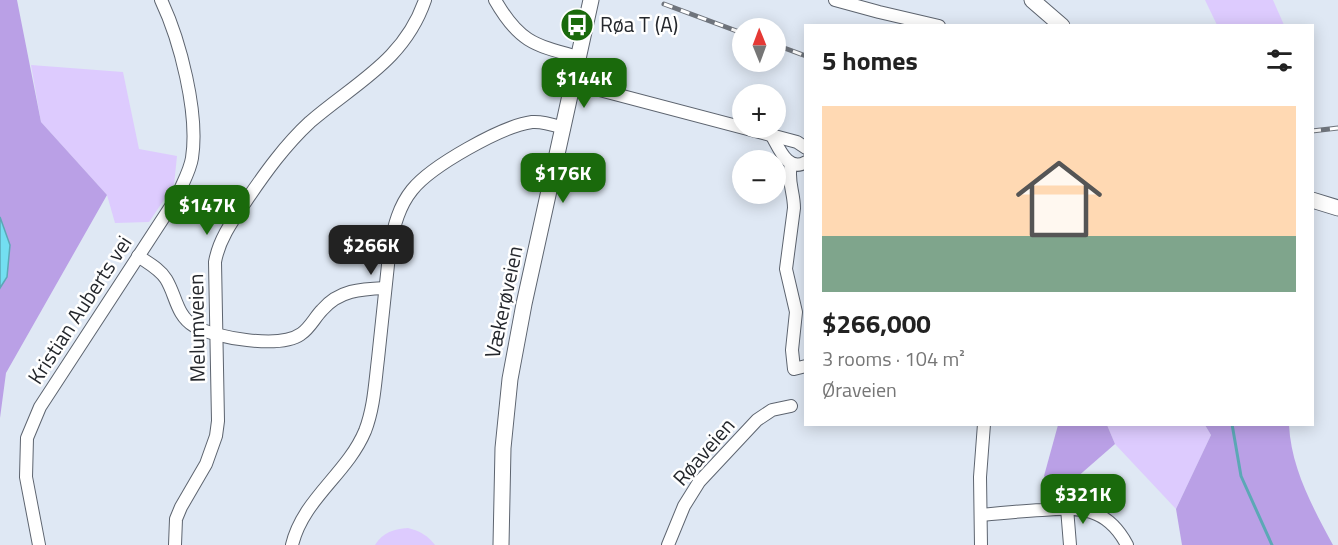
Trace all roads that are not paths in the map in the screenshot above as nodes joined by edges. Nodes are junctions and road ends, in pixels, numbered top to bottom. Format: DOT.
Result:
graph roads {
  1 [pos="161,0"];
  2 [pos="425,0"];
  3 [pos="495,0"];
  4 [pos="591,0"];
  5 [pos="835,0"];
  6 [pos="1032,0"];
  7 [pos="1057,23"];
  8 [pos="930,24"];
  9 [pos="578,57"];
  10 [pos="573,83"];
  11 [pos="732,125"];
  12 [pos="564,128"];
  13 [pos="773,138"];
  14 [pos="780,138"];
  15 [pos="804,147"];
  16 [pos="804,163"];
  17 [pos="791,164"];
  18 [pos="1314,201"];
  19 [pos="1338,208"];
  20 [pos="138,256"];
  21 [pos="385,288"];
  22 [pos="217,333"];
  23 [pos="804,366"];
  24 [pos="791,406"];
  25 [pos="984,426"];
  26 [pos="1067,508"];
  27 [pos="981,515"];
  28 [pos="39,545"];
  29 [pos="175,545"];
  30 [pos="292,545"];
  31 [pos="501,545"];
  32 [pos="668,545"];
  33 [pos="981,545"];
  34 [pos="1070,545"];
  35 [pos="1126,545"];
  1 -- 20 [label="street, Kristian Auberts vei"];
  2 -- 22 [label="street, Melumveien"];
  3 -- 9 [label="street"];
  4 -- 9 [label="main road, Vækerøveien"];
  5 -- 8 [label="street"];
  6 -- 7 [label="main road"];
  9 -- 10 [label="main road, Vækerøveien"];
  10 -- 11 [label="street"];
  10 -- 12 [label="main road, Vækerøveien"];
  12 -- 21 [label="street"];
  12 -- 31 [label="main road, Vækerøveien"];
  13 -- 17 [label="street"];
  14 -- 15 [label="street"];
  16 -- 17 [label="street"];
  17 -- 23 [label="street"];
  18 -- 19 [label="main road"];
  20 -- 22 [label="street"];
  20 -- 28 [label="street, Kristian Auberts vei"];
  21 -- 22 [label="street"];
  21 -- 30 [label="street"];
  22 -- 29 [label="street, Melumveien"];
  24 -- 32 [label="street, Røaveien"];
  25 -- 27 [label="street"];
  26 -- 27 [label="street"];
  26 -- 34 [label="street"];
  26 -- 35 [label="street"];
  27 -- 33 [label="street"];
}
